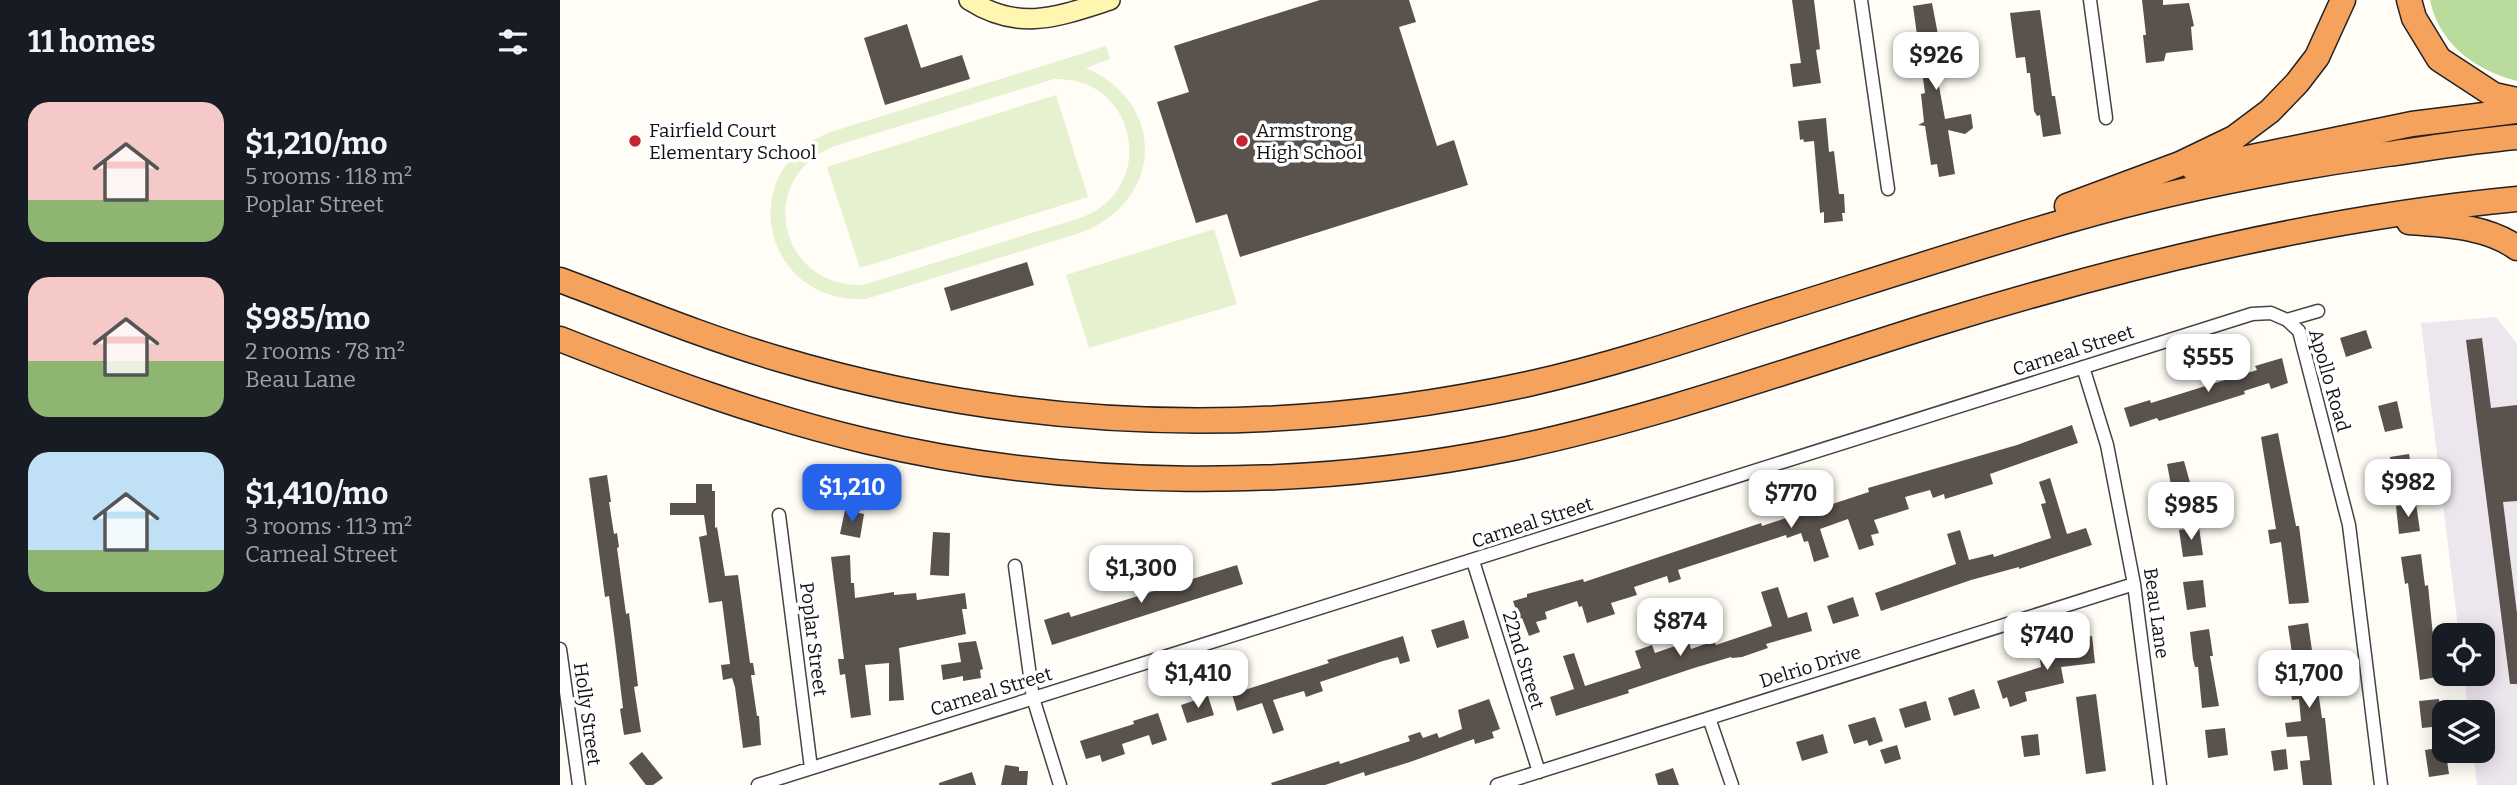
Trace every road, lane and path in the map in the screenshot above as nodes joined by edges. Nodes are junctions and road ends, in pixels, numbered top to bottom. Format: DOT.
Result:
graph roads {
  1 [pos="969,0"];
  2 [pos="1110,0"];
  3 [pos="1861,0"];
  4 [pos="2090,0"];
  5 [pos="2343,0"];
  6 [pos="2409,0"];
  7 [pos="2517,100"];
  8 [pos="2517,111"];
  9 [pos="2106,118"];
  10 [pos="2517,137"];
  11 [pos="2128,184"];
  12 [pos="1888,189"];
  13 [pos="2517,199"];
  14 [pos="2370,218"];
  15 [pos="2517,248"];
  16 [pos="560,280"];
  17 [pos="1818,298"];
  18 [pos="2318,311"];
  19 [pos="2287,320"];
  20 [pos="560,339"];
  21 [pos="2082,367"];
  22 [pos="779,515"];
  23 [pos="1473,561"];
  24 [pos="1015,566"];
  25 [pos="2134,584"];
  26 [pos="560,649"];
  27 [pos="1033,698"];
  28 [pos="1709,718"];
  29 [pos="811,768"];
  30 [pos="1539,772"];
  31 [pos="579,785"];
  32 [pos="758,785"];
  33 [pos="1060,785"];
  34 [pos="1497,785"];
  35 [pos="1732,785"];
  36 [pos="2160,785"];
  37 [pos="2381,785"];
  1 -- 2 [label="street"];
  3 -- 12 [label="street"];
  4 -- 9 [label="street"];
  5 -- 11 [label="highway"];
  6 -- 7 [label="highway"];
  8 -- 11 [label="highway"];
  10 -- 17 [label="highway"];
  11 -- 17 [label="highway"];
  13 -- 14 [label="highway"];
  14 -- 15 [label="highway"];
  14 -- 20 [label="highway"];
  16 -- 17 [label="highway"];
  18 -- 19 [label="street, Carneal Street"];
  19 -- 21 [label="street, Carneal Street"];
  19 -- 37 [label="street, Apollo Road"];
  21 -- 23 [label="street, Carneal Street"];
  21 -- 25 [label="street, Beau Lane"];
  22 -- 29 [label="street, Poplar Street"];
  23 -- 27 [label="street, Carneal Street"];
  23 -- 30 [label="street, 22nd Street"];
  24 -- 27 [label="street"];
  25 -- 28 [label="street, Delrio Drive"];
  25 -- 36 [label="street, Beau Lane"];
  26 -- 31 [label="street, Holly Street"];
  27 -- 29 [label="street, Carneal Street"];
  27 -- 33 [label="street"];
  28 -- 30 [label="street, Delrio Drive"];
  28 -- 35 [label="street"];
  29 -- 32 [label="street, Carneal Street"];
  30 -- 34 [label="street, Delrio Drive"];
}
